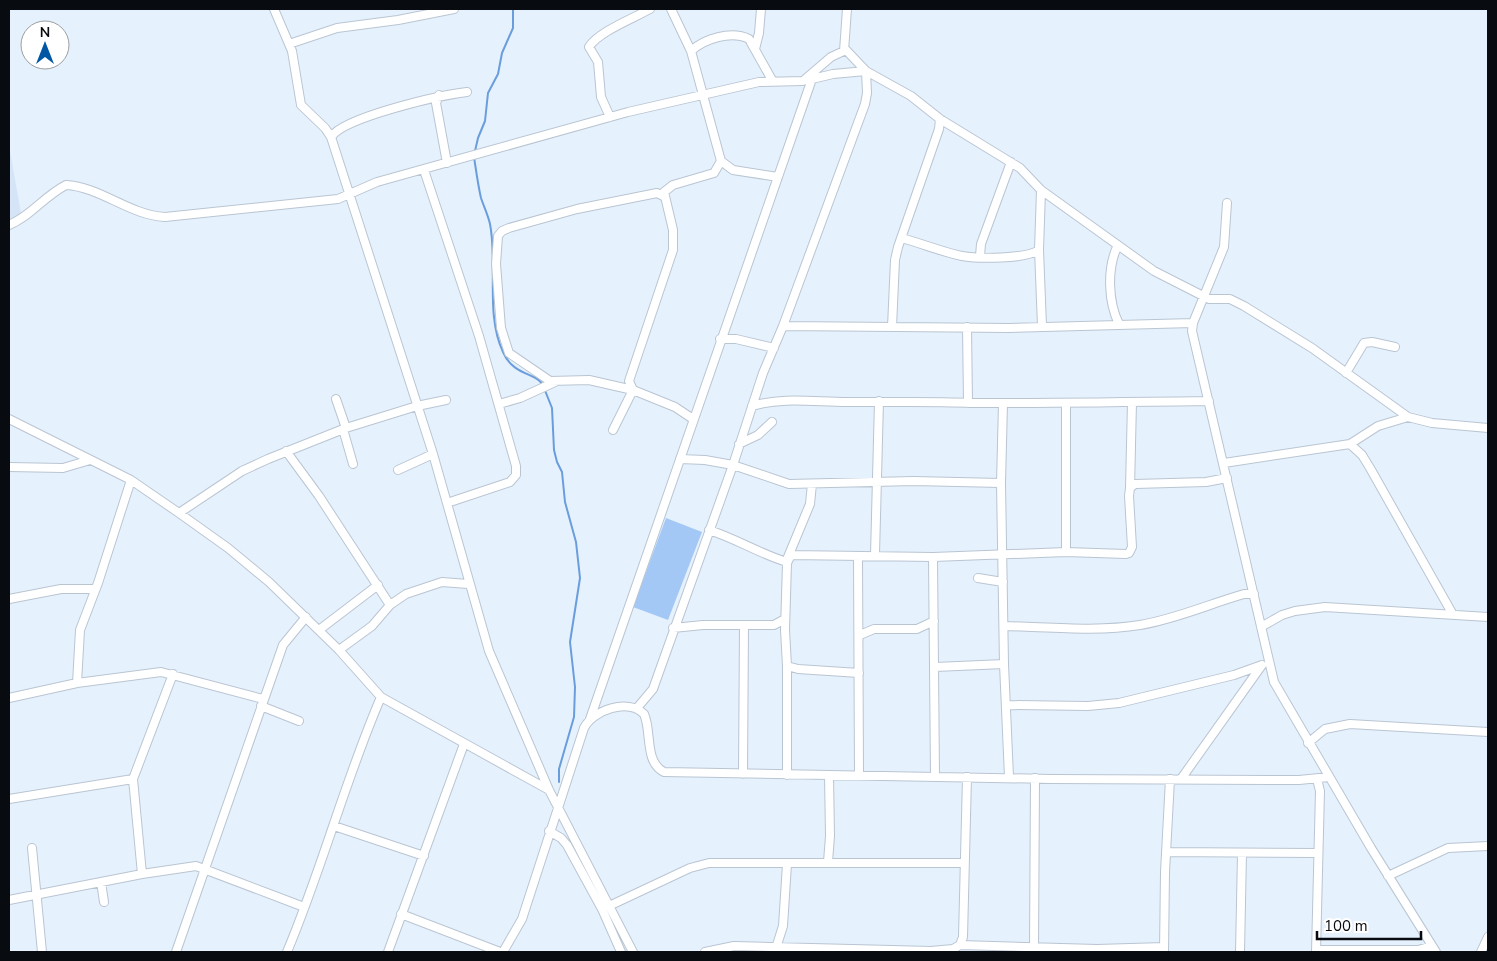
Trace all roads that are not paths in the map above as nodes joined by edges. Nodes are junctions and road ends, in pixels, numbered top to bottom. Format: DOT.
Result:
graph roads {
  1 [pos="274,9"];
  2 [pos="454,9"];
  3 [pos="650,9"];
  4 [pos="671,9"];
  5 [pos="761,9"];
  6 [pos="847,9"];
  7 [pos="289,44"];
  8 [pos="755,49"];
  9 [pos="844,50"];
  10 [pos="691,51"];
  11 [pos="866,72"];
  12 [pos="813,75"];
  13 [pos="772,80"];
  14 [pos="795,81"];
  15 [pos="467,92"];
  16 [pos="806,93"];
  17 [pos="440,95"];
  18 [pos="703,96"];
  19 [pos="610,117"];
  20 [pos="940,119"];
  21 [pos="330,137"];
  22 [pos="721,162"];
  23 [pos="1011,162"];
  24 [pos="447,163"];
  25 [pos="424,170"];
  26 [pos="778,178"];
  27 [pos="1041,190"];
  28 [pos="348,193"];
  29 [pos="664,196"];
  30 [pos="1228,203"];
  31 [pos="9,225"];
  32 [pos="901,238"];
  33 [pos="1117,247"];
  34 [pos="1039,250"];
  35 [pos="980,256"];
  36 [pos="1203,296"];
  37 [pos="1193,323"];
  38 [pos="1119,324"];
  39 [pos="783,326"];
  40 [pos="1042,326"];
  41 [pos="892,327"];
  42 [pos="967,327"];
  43 [pos="720,339"];
  44 [pos="1395,347"];
  45 [pos="774,348"];
  46 [pos="1346,373"];
  47 [pos="555,382"];
  48 [pos="633,390"];
  49 [pos="336,399"];
  50 [pos="446,400"];
  51 [pos="1209,401"];
  52 [pos="878,402"];
  53 [pos="1132,402"];
  54 [pos="968,403"];
  55 [pos="1003,403"];
  56 [pos="1066,403"];
  57 [pos="499,404"];
  58 [pos="416,406"];
  59 [pos="752,406"];
  60 [pos="1408,417"];
  61 [pos="693,418"];
  62 [pos="9,419"];
  63 [pos="772,422"];
  64 [pos="344,429"];
  65 [pos="1487,429"];
  66 [pos="613,430"];
  67 [pos="740,444"];
  68 [pos="1350,444"];
  69 [pos="286,451"];
  70 [pos="433,454"];
  71 [pos="680,459"];
  72 [pos="90,460"];
  73 [pos="1224,463"];
  74 [pos="353,464"];
  75 [pos="733,465"];
  76 [pos="9,468"];
  77 [pos="398,470"];
  78 [pos="1227,478"];
  79 [pos="131,480"];
  80 [pos="876,482"];
  81 [pos="1001,483"];
  82 [pos="812,484"];
  83 [pos="1130,488"];
  84 [pos="447,504"];
  85 [pos="178,513"];
  86 [pos="709,530"];
  87 [pos="1066,552"];
  88 [pos="876,555"];
  89 [pos="858,556"];
  90 [pos="1002,556"];
  91 [pos="933,557"];
  92 [pos="788,559"];
  93 [pos="978,578"];
  94 [pos="1003,582"];
  95 [pos="468,584"];
  96 [pos="378,585"];
  97 [pos="96,589"];
  98 [pos="1254,594"];
  99 [pos="9,599"];
  100 [pos="390,605"];
  101 [pos="1452,614"];
  102 [pos="306,617"];
  103 [pos="1488,617"];
  104 [pos="785,620"];
  105 [pos="934,621"];
  106 [pos="744,625"];
  107 [pos="774,625"];
  108 [pos="1005,626"];
  109 [pos="1261,627"];
  110 [pos="673,628"];
  111 [pos="319,630"];
  112 [pos="785,630"];
  113 [pos="860,635"];
  114 [pos="339,650"];
  115 [pos="1004,664"];
  116 [pos="1265,664"];
  117 [pos="787,666"];
  118 [pos="934,668"];
  119 [pos="859,672"];
  120 [pos="172,674"];
  121 [pos="77,683"];
  122 [pos="381,697"];
  123 [pos="9,698"];
  124 [pos="262,702"];
  125 [pos="1006,705"];
  126 [pos="636,708"];
  127 [pos="590,719"];
  128 [pos="299,720"];
  129 [pos="1488,732"];
  130 [pos="1308,743"];
  131 [pos="464,744"];
  132 [pos="743,774"];
  133 [pos="787,775"];
  134 [pos="828,775"];
  135 [pos="859,775"];
  136 [pos="934,775"];
  137 [pos="968,777"];
  138 [pos="1009,777"];
  139 [pos="1329,777"];
  140 [pos="1035,778"];
  141 [pos="133,779"];
  142 [pos="1170,779"];
  143 [pos="1181,779"];
  144 [pos="1317,780"];
  145 [pos="549,790"];
  146 [pos="9,799"];
  147 [pos="558,806"];
  148 [pos="334,826"];
  149 [pos="549,831"];
  150 [pos="1488,846"];
  151 [pos="32,848"];
  152 [pos="1166,852"];
  153 [pos="1242,853"];
  154 [pos="1318,853"];
  155 [pos="424,856"];
  156 [pos="828,862"];
  157 [pos="963,863"];
  158 [pos="786,864"];
  159 [pos="204,867"];
  160 [pos="142,874"];
  161 [pos="1388,876"];
  162 [pos="101,882"];
  163 [pos="36,895"];
  164 [pos="9,900"];
  165 [pos="104,902"];
  166 [pos="609,906"];
  167 [pos="304,907"];
  168 [pos="401,914"];
  169 [pos="1488,937"];
  170 [pos="960,945"];
  171 [pos="776,948"];
  172 [pos="1034,948"];
  173 [pos="1434,949"];
  174 [pos="795,950"];
  175 [pos="1164,950"];
  176 [pos="880,951"];
  177 [pos="1316,951"];
  178 [pos="42,952"];
  179 [pos="176,952"];
  180 [pos="287,952"];
  181 [pos="388,952"];
  182 [pos="502,952"];
  183 [pos="621,952"];
  184 [pos="633,952"];
  185 [pos="708,952"];
  186 [pos="931,952"];
  187 [pos="1240,952"];
  188 [pos="1481,952"];
  1 -- 7 [label="street"];
  2 -- 7 [label="street"];
  3 -- 19 [label="street"];
  4 -- 10 [label="street"];
  5 -- 8 [label="street"];
  6 -- 9 [label="street"];
  7 -- 21 [label="street"];
  8 -- 10 [label="street"];
  8 -- 13 [label="street"];
  9 -- 11 [label="street"];
  9 -- 12 [label="street"];
  10 -- 18 [label="street"];
  11 -- 12 [label="street"];
  11 -- 20 [label="street"];
  11 -- 39 [label="street"];
  12 -- 14 [label="street"];
  12 -- 16 [label="street"];
  13 -- 14 [label="street"];
  13 -- 18 [label="street"];
  14 -- 16 [label="street"];
  15 -- 17 [label="street"];
  16 -- 26 [label="street"];
  17 -- 21 [label="street"];
  17 -- 24 [label="street"];
  18 -- 19 [label="street"];
  18 -- 22 [label="street"];
  19 -- 24 [label="street"];
  20 -- 23 [label="street"];
  20 -- 32 [label="street"];
  21 -- 28 [label="street"];
  22 -- 26 [label="street"];
  22 -- 29 [label="street"];
  23 -- 27 [label="street"];
  23 -- 35 [label="street"];
  24 -- 25 [label="street"];
  25 -- 28 [label="street"];
  25 -- 57 [label="street"];
  26 -- 43 [label="street"];
  27 -- 33 [label="street"];
  27 -- 34 [label="street"];
  28 -- 31 [label="street"];
  28 -- 58 [label="street"];
  29 -- 47 [label="street"];
  29 -- 48 [label="street"];
  30 -- 36 [label="street"];
  32 -- 35 [label="street"];
  32 -- 41 [label="street"];
  33 -- 36 [label="street"];
  33 -- 38 [label="street"];
  34 -- 35 [label="street"];
  34 -- 40 [label="street"];
  36 -- 37 [label="street"];
  36 -- 46 [label="street"];
  37 -- 38 [label="street"];
  37 -- 51 [label="street"];
  38 -- 40 [label="street"];
  39 -- 41 [label="street"];
  39 -- 45 [label="street"];
  40 -- 42 [label="street"];
  41 -- 42 [label="street"];
  42 -- 54 [label="street"];
  43 -- 45 [label="street"];
  43 -- 61 [label="street"];
  44 -- 46 [label="street"];
  45 -- 59 [label="street"];
  46 -- 60 [label="street"];
  47 -- 48 [label="street"];
  47 -- 57 [label="street"];
  48 -- 61 [label="street"];
  48 -- 66 [label="street"];
  49 -- 64 [label="street"];
  50 -- 58 [label="street"];
  51 -- 53 [label="street"];
  51 -- 73 [label="street"];
  52 -- 54 [label="street"];
  52 -- 59 [label="street"];
  52 -- 80 [label="street"];
  53 -- 56 [label="street"];
  53 -- 83 [label="street"];
  54 -- 55 [label="street"];
  55 -- 56 [label="street"];
  55 -- 81 [label="street"];
  56 -- 87 [label="street"];
  57 -- 84 [label="street"];
  58 -- 64 [label="street"];
  58 -- 70 [label="street"];
  59 -- 67 [label="street"];
  60 -- 65 [label="street"];
  60 -- 68 [label="street"];
  61 -- 71 [label="street"];
  62 -- 72 [label="street"];
  63 -- 67 [label="street"];
  64 -- 69 [label="street"];
  64 -- 74 [label="street"];
  67 -- 75 [label="street"];
  68 -- 73 [label="street"];
  68 -- 101 [label="street"];
  69 -- 85 [label="street"];
  69 -- 96 [label="street"];
  70 -- 77 [label="street"];
  70 -- 84 [label="street"];
  71 -- 75 [label="street"];
  71 -- 127 [label="street"];
  72 -- 76 [label="street"];
  72 -- 79 [label="street"];
  73 -- 78 [label="street"];
  75 -- 82 [label="street"];
  75 -- 86 [label="street"];
  78 -- 83 [label="street"];
  78 -- 98 [label="street"];
  79 -- 85 [label="street"];
  79 -- 97 [label="street"];
  80 -- 81 [label="street"];
  80 -- 82 [label="street"];
  80 -- 88 [label="street"];
  81 -- 90 [label="street"];
  82 -- 92 [label="street"];
  83 -- 87 [label="street"];
  84 -- 95 [label="street"];
  85 -- 102 [label="street"];
  86 -- 92 [label="street"];
  86 -- 110 [label="street"];
  87 -- 90 [label="street"];
  88 -- 89 [label="street"];
  88 -- 91 [label="street"];
  89 -- 92 [label="street"];
  89 -- 113 [label="street"];
  90 -- 91 [label="street"];
  90 -- 94 [label="street"];
  91 -- 105 [label="street"];
  92 -- 104 [label="street"];
  93 -- 94 [label="street"];
  94 -- 108 [label="street"];
  95 -- 100 [label="street"];
  95 -- 145 [label="street"];
  96 -- 100 [label="street"];
  96 -- 111 [label="street"];
  97 -- 99 [label="street"];
  97 -- 121 [label="street"];
  98 -- 108 [label="street"];
  98 -- 109 [label="street"];
  100 -- 114 [label="street"];
  101 -- 103 [label="street"];
  101 -- 109 [label="street"];
  102 -- 111 [label="street"];
  102 -- 124 [label="street"];
  104 -- 107 [label="street"];
  104 -- 112 [label="street"];
  105 -- 113 [label="street"];
  105 -- 118 [label="street"];
  106 -- 107 [label="street"];
  106 -- 110 [label="street"];
  106 -- 132 [label="street"];
  107 -- 112 [label="street"];
  108 -- 115 [label="street"];
  109 -- 116 [label="street"];
  110 -- 126 [label="street"];
  111 -- 114 [label="street"];
  112 -- 117 [label="street"];
  113 -- 119 [label="street"];
  114 -- 122 [label="street"];
  115 -- 118 [label="street"];
  115 -- 125 [label="street"];
  116 -- 125 [label="street"];
  116 -- 130 [label="street"];
  116 -- 143 [label="street"];
  117 -- 119 [label="street"];
  117 -- 133 [label="street"];
  118 -- 136 [label="street"];
  119 -- 135 [label="street"];
  120 -- 121 [label="street"];
  120 -- 124 [label="street"];
  120 -- 141 [label="street"];
  121 -- 123 [label="street"];
  122 -- 131 [label="street"];
  122 -- 148 [label="street"];
  124 -- 128 [label="street"];
  124 -- 159 [label="street"];
  125 -- 138 [label="street"];
  126 -- 127 [label="street"];
  126 -- 132 [label="street"];
  127 -- 147 [label="street"];
  129 -- 130 [label="street"];
  130 -- 139 [label="street"];
  131 -- 145 [label="street"];
  131 -- 155 [label="street"];
  132 -- 133 [label="street"];
  133 -- 134 [label="street"];
  134 -- 135 [label="street"];
  134 -- 156 [label="street"];
  135 -- 136 [label="street"];
  136 -- 137 [label="street"];
  137 -- 138 [label="street"];
  137 -- 157 [label="street"];
  138 -- 140 [label="street"];
  139 -- 144 [label="street"];
  139 -- 161 [label="street"];
  140 -- 142 [label="street"];
  140 -- 172 [label="street"];
  141 -- 146 [label="street"];
  141 -- 160 [label="street"];
  142 -- 143 [label="street"];
  142 -- 152 [label="street"];
  143 -- 144 [label="street"];
  144 -- 154 [label="street"];
  145 -- 147 [label="street"];
  147 -- 149 [label="street"];
  147 -- 166 [label="street"];
  148 -- 155 [label="street"];
  148 -- 167 [label="street"];
  149 -- 182 [label="street"];
  149 -- 183 [label="street"];
  150 -- 161 [label="street"];
  151 -- 163 [label="street"];
  152 -- 153 [label="street"];
  152 -- 175 [label="street"];
  153 -- 154 [label="street"];
  153 -- 187 [label="street"];
  154 -- 177 [label="street"];
  155 -- 168 [label="street"];
  156 -- 157 [label="street"];
  156 -- 158 [label="street"];
  157 -- 170 [label="street"];
  158 -- 166 [label="street"];
  158 -- 171 [label="street"];
  159 -- 160 [label="street"];
  159 -- 167 [label="street"];
  159 -- 179 [label="street"];
  160 -- 162 [label="street"];
  161 -- 173 [label="street"];
  162 -- 163 [label="street"];
  162 -- 165 [label="street"];
  163 -- 164 [label="street"];
  163 -- 178 [label="street"];
  166 -- 184 [label="street"];
  167 -- 180 [label="street"];
  168 -- 181 [label="street"];
  168 -- 182 [label="street"];
  169 -- 188 [label="street"];
  170 -- 172 [label="street"];
  170 -- 186 [label="street"];
  171 -- 174 [label="street"];
  171 -- 185 [label="street"];
  172 -- 175 [label="street"];
  173 -- 177 [label="street"];
  174 -- 176 [label="street"];
  176 -- 186 [label="street"];
}
